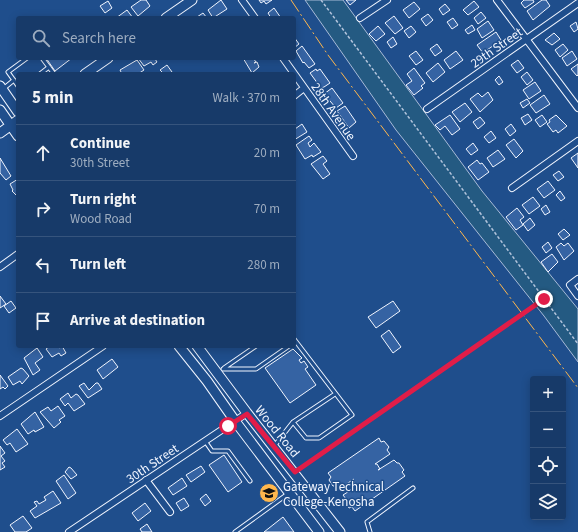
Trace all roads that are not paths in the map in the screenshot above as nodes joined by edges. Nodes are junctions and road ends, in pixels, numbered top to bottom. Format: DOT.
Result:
graph roads {
  1 [pos="192,0"];
  2 [pos="242,0"];
  3 [pos="387,0"];
  4 [pos="497,0"];
  5 [pos="578,3"];
  6 [pos="169,16"];
  7 [pos="254,16"];
  8 [pos="360,18"];
  9 [pos="526,39"];
  10 [pos="24,60"];
  11 [pos="44,60"];
  12 [pos="105,60"];
  13 [pos="284,60"];
  14 [pos="49,67"];
  15 [pos="43,72"];
  16 [pos="53,72"];
  17 [pos="88,72"];
  18 [pos="293,72"];
  19 [pos="296,77"];
  20 [pos="14,80"];
  21 [pos="16,83"];
  22 [pos="1,88"];
  23 [pos="304,88"];
  24 [pos="296,94"];
  25 [pos="578,108"];
  26 [pos="16,109"];
  27 [pos="428,109"];
  28 [pos="0,110"];
  29 [pos="15,123"];
  30 [pos="0,133"];
  31 [pos="578,141"];
  32 [pos="353,156"];
  33 [pos="512,188"];
  34 [pos="16,255"];
  35 [pos="0,267"];
  36 [pos="578,279"];
  37 [pos="578,296"];
  38 [pos="296,344"];
  39 [pos="100,348"];
  40 [pos="180,348"];
  41 [pos="199,348"];
  42 [pos="253,348"];
  43 [pos="286,348"];
  44 [pos="220,371"];
  45 [pos="207,381"];
  46 [pos="335,394"];
  47 [pos="247,414"];
  48 [pos="0,416"];
  49 [pos="235,421"];
  50 [pos="293,422"];
  51 [pos="205,441"];
  52 [pos="274,446"];
  53 [pos="146,480"];
  54 [pos="250,480"];
  55 [pos="413,488"];
  56 [pos="289,493"];
  57 [pos="170,512"];
  58 [pos="69,532"];
  59 [pos="235,532"];
  60 [pos="319,532"];
  61 [pos="340,532"];
  62 [pos="370,532"];
  1 -- 6 [label="street"];
  2 -- 7 [label="street"];
  3 -- 8 [label="street"];
  4 -- 9 [label="street"];
  5 -- 9 [label="street, 29th Street"];
  9 -- 25 [label="street"];
  9 -- 27 [label="street, 29th Street"];
  10 -- 20 [label="lane"];
  11 -- 14 [label="lane"];
  12 -- 17 [label="street"];
  13 -- 18 [label="street, 28th Avenue"];
  14 -- 15 [label="lane"];
  14 -- 16 [label="lane"];
  19 -- 23 [label="street, 28th Avenue"];
  20 -- 21 [label="lane"];
  20 -- 22 [label="lane"];
  22 -- 26 [label="street"];
  23 -- 24 [label="street"];
  23 -- 32 [label="street, 28th Avenue"];
  28 -- 29 [label="street"];
  29 -- 30 [label="street"];
  31 -- 33 [label="street"];
  34 -- 35 [label="street"];
  36 -- 37 [label="street"];
  38 -- 46 [label="lane"];
  39 -- 48 [label="street"];
  40 -- 45 [label="street"];
  41 -- 44 [label="street, Wood Road"];
  42 -- 44 [label="lane"];
  43 -- 44 [label="lane"];
  44 -- 45 [label="lane"];
  44 -- 47 [label="street, Wood Road"];
  45 -- 49 [label="street"];
  46 -- 50 [label="lane"];
  46 -- 50 [label="lane"];
  47 -- 49 [label="street, 30th Street"];
  47 -- 52 [label="street, Wood Road"];
  49 -- 51 [label="street, 30th Street"];
  49 -- 56 [label="street"];
  50 -- 52 [label="lane"];
  51 -- 53 [label="street, 30th Street"];
  51 -- 54 [label="lane"];
  52 -- 61 [label="street, Wood Road"];
  53 -- 57 [label="street"];
  53 -- 58 [label="street, 30th Street"];
  55 -- 62 [label="lane"];
  56 -- 59 [label="lane"];
  56 -- 60 [label="street"];
}
